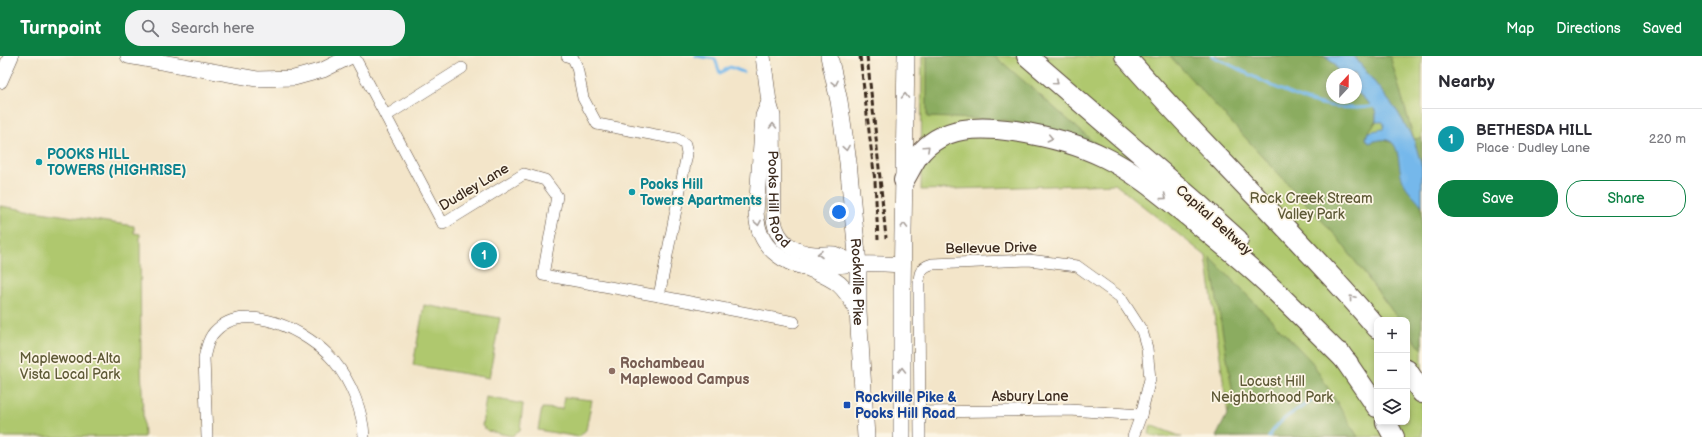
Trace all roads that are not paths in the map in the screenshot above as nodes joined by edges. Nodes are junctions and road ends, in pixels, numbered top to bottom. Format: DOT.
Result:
graph roads {
  1 [pos="12,56"];
  2 [pos="128,56"];
  3 [pos="351,56"];
  4 [pos="354,56"];
  5 [pos="567,56"];
  6 [pos="763,56"];
  7 [pos="830,56"];
  8 [pos="906,56"];
  9 [pos="1027,56"];
  10 [pos="1125,56"];
  11 [pos="1142,56"];
  12 [pos="462,68"];
  13 [pos="0,81"];
  14 [pos="769,102"];
  15 [pos="386,116"];
  16 [pos="904,180"];
  17 [pos="1270,210"];
  18 [pos="858,264"];
  19 [pos="903,265"];
  20 [pos="807,268"];
  21 [pos="659,296"];
  22 [pos="858,311"];
  23 [pos="794,322"];
  24 [pos="1374,324"];
  25 [pos="1348,363"];
  26 [pos="1410,375"];
  27 [pos="1422,393"];
  28 [pos="1374,402"];
  29 [pos="920,412"];
  30 [pos="1141,415"];
  31 [pos="1388,425"];
  32 [pos="208,437"];
  33 [pos="364,437"];
  34 [pos="866,437"];
  35 [pos="902,437"];
  36 [pos="920,437"];
  37 [pos="1133,437"];
  38 [pos="1394,437"];
  1 -- 13 [label="street"];
  2 -- 3 [label="street"];
  4 -- 15 [label="street, Dudley Lane"];
  5 -- 21 [label="street"];
  6 -- 14 [label="street, Pooks Hill Road"];
  7 -- 18 [label="main road, Rockville Pike, one-way"];
  16 -- 8 [label="main road, one-way"];
  9 -- 25 [label="highway, Capital Beltway, one-way"];
  10 -- 17 [label="highway"];
  11 -- 17 [label="highway"];
  12 -- 15 [label="street"];
  18 -- 14 [label="street, Pooks Hill Road, one-way"];
  14 -- 20 [label="street, Pooks Hill Road, one-way"];
  15 -- 21 [label="street, Dudley Lane"];
  19 -- 16 [label="main road, one-way"];
  16 -- 25 [label="highway, one-way"];
  24 -- 17 [label="highway, one-way"];
  18 -- 19 [label="street, Pooks Hill Road"];
  18 -- 20 [label="street, Pooks Hill Road"];
  18 -- 22 [label="main road, Rockville Pike"];
  35 -- 19 [label="main road, one-way"];
  20 -- 22 [label="main road"];
  21 -- 23 [label="street, Dudley Lane"];
  22 -- 34 [label="main road, Rockville Pike"];
  25 -- 28 [label="highway, Capital Beltway"];
  26 -- 27 [label="highway"];
  29 -- 30 [label="street, Asbury Lane"];
  29 -- 30 [label="street, Bellevue Drive"];
  29 -- 36 [label="street"];
  30 -- 37 [label="street, Bellevue Drive"];
  31 -- 38 [label="highway"];
  32 -- 33 [label="street"];
}
